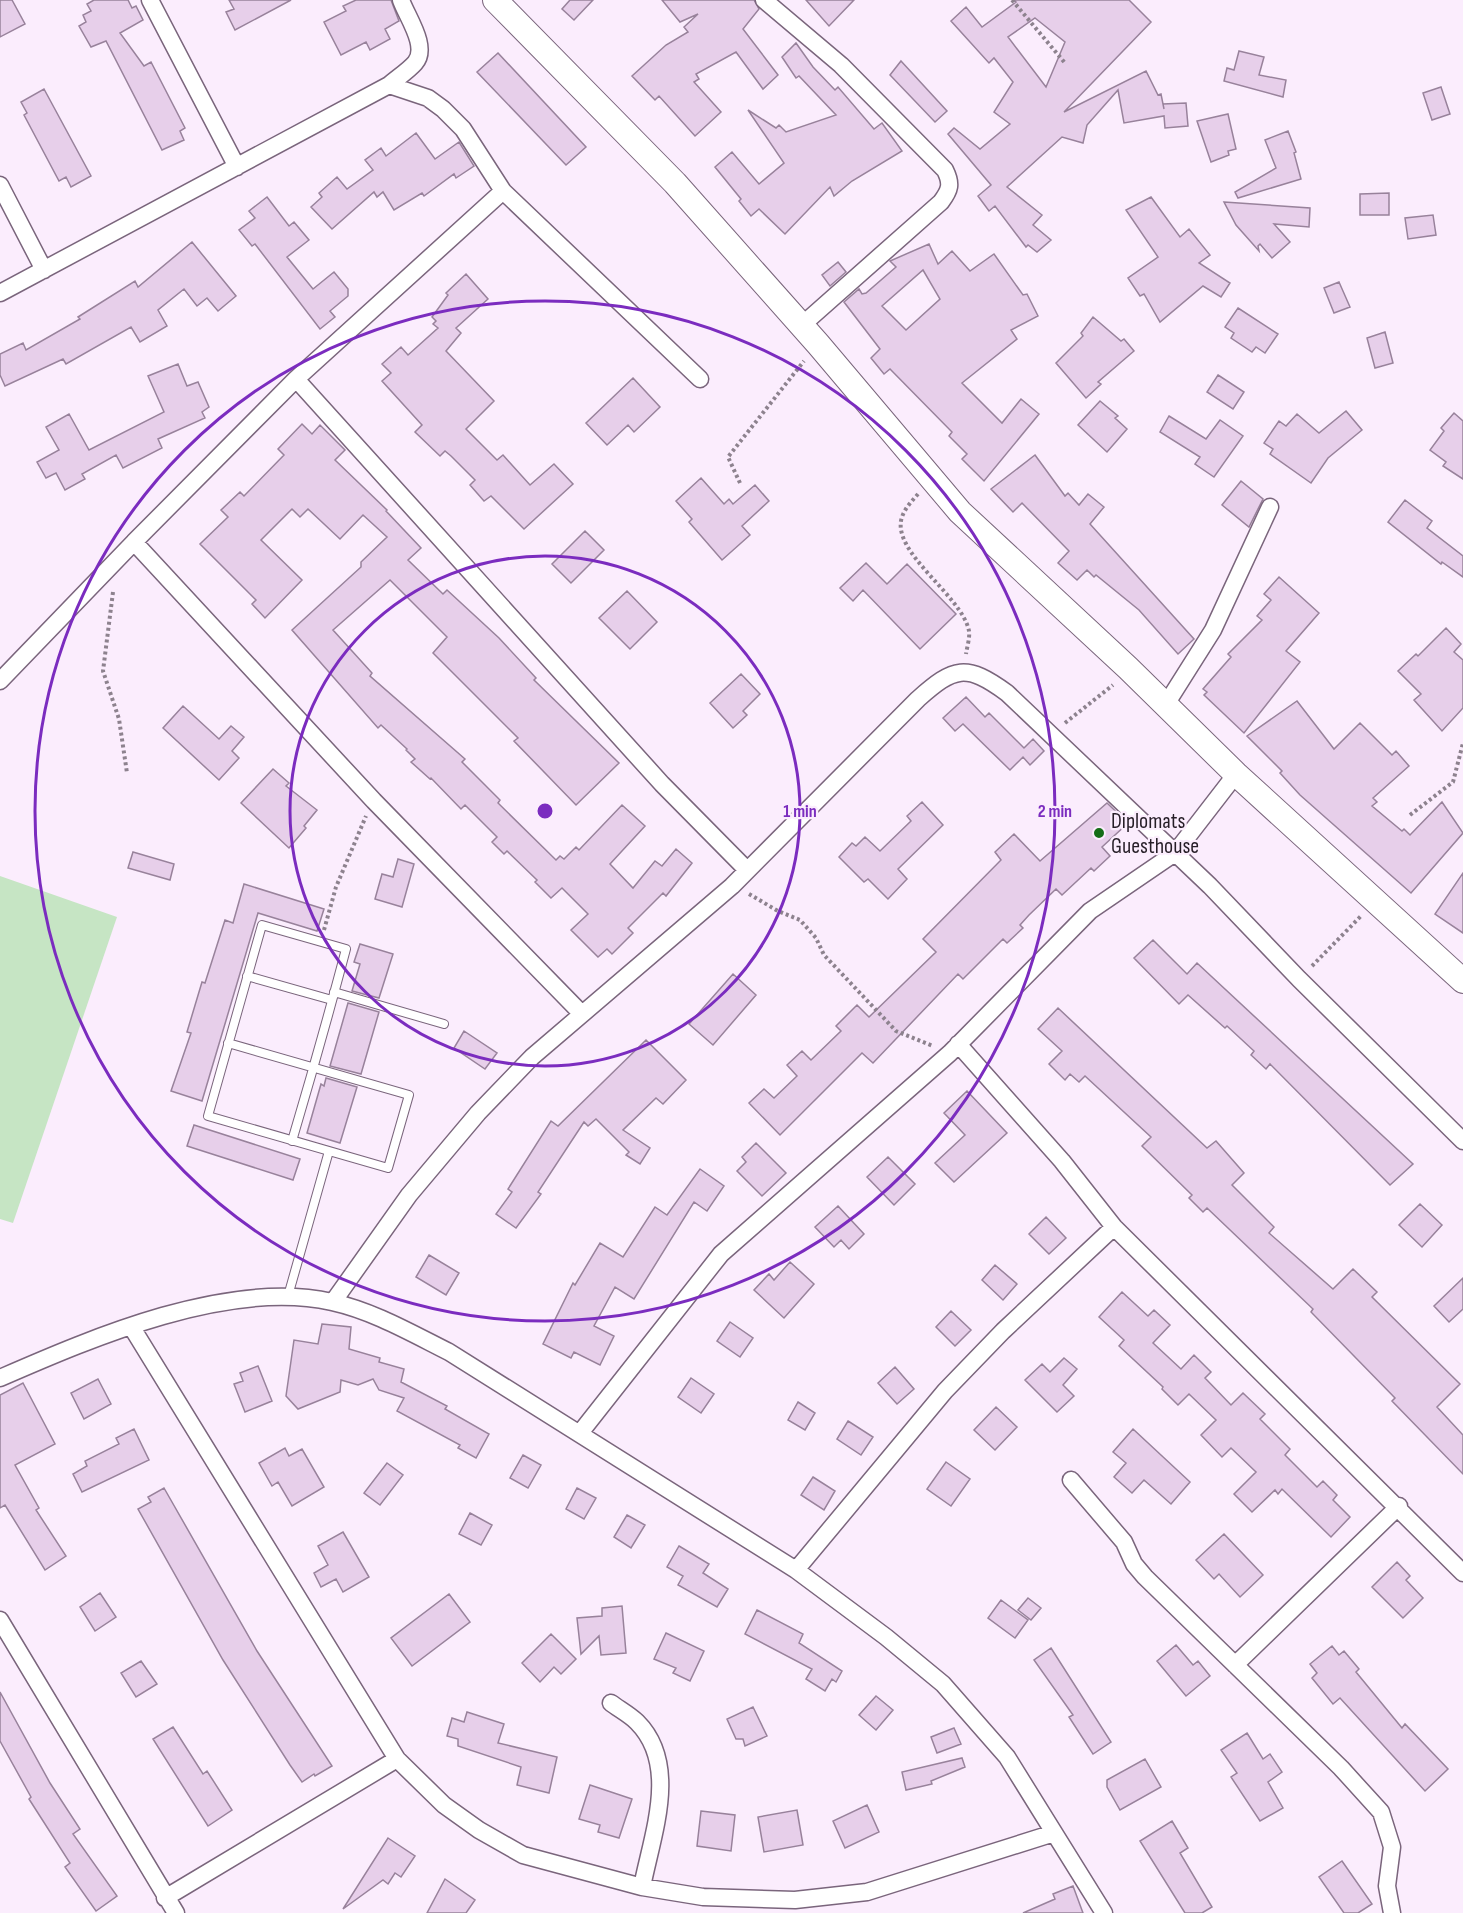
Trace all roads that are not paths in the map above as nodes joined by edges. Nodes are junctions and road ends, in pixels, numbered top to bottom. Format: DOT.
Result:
graph roads {
  1 [pos="150,0"];
  2 [pos="401,0"];
  3 [pos="495,0"];
  4 [pos="764,0"];
  5 [pos="389,84"];
  6 [pos="237,167"];
  7 [pos="0,185"];
  8 [pos="503,191"];
  9 [pos="44,270"];
  10 [pos="0,293"];
  11 [pos="801,326"];
  12 [pos="296,379"];
  13 [pos="700,379"];
  14 [pos="1269,507"];
  15 [pos="134,542"];
  16 [pos="0,681"];
  17 [pos="1165,706"];
  18 [pos="1236,774"];
  19 [pos="1175,853"];
  20 [pos="746,869"];
  21 [pos="248,976"];
  22 [pos="1463,981"];
  23 [pos="333,996"];
  24 [pos="581,1013"];
  25 [pos="444,1024"];
  26 [pos="228,1043"];
  27 [pos="954,1049"];
  28 [pos="313,1068"];
  29 [pos="292,1141"];
  30 [pos="1463,1141"];
  31 [pos="329,1151"];
  32 [pos="1114,1227"];
  33 [pos="288,1296"];
  34 [pos="333,1302"];
  35 [pos="131,1326"];
  36 [pos="0,1378"];
  37 [pos="580,1434"];
  38 [pos="1071,1480"];
  39 [pos="1399,1506"];
  40 [pos="796,1570"];
  41 [pos="1463,1573"];
  42 [pos="0,1620"];
  43 [pos="1234,1665"];
  44 [pos="611,1703"];
  45 [pos="397,1759"];
  46 [pos="1054,1833"];
  47 [pos="642,1887"];
  48 [pos="165,1898"];
  49 [pos="176,1913"];
  50 [pos="1104,1913"];
  51 [pos="1392,1913"];
  1 -- 6 [label="street"];
  2 -- 5 [label="street"];
  3 -- 11 [label="street"];
  4 -- 11 [label="street"];
  5 -- 6 [label="street"];
  5 -- 8 [label="street"];
  6 -- 9 [label="street"];
  7 -- 9 [label="street"];
  8 -- 12 [label="street"];
  8 -- 13 [label="street"];
  9 -- 10 [label="street"];
  11 -- 17 [label="street"];
  12 -- 15 [label="street"];
  12 -- 20 [label="street"];
  14 -- 17 [label="street"];
  15 -- 16 [label="street"];
  15 -- 24 [label="street"];
  17 -- 18 [label="street"];
  18 -- 19 [label="street"];
  18 -- 22 [label="street"];
  19 -- 20 [label="street"];
  19 -- 27 [label="street"];
  19 -- 30 [label="street"];
  20 -- 24 [label="street"];
  21 -- 23 [label="lane"];
  21 -- 23 [label="lane"];
  21 -- 26 [label="lane"];
  23 -- 25 [label="lane"];
  23 -- 28 [label="lane"];
  24 -- 34 [label="street"];
  26 -- 28 [label="lane"];
  26 -- 29 [label="lane"];
  27 -- 32 [label="street"];
  27 -- 37 [label="street"];
  28 -- 29 [label="lane"];
  28 -- 31 [label="lane"];
  29 -- 31 [label="lane"];
  31 -- 33 [label="lane"];
  32 -- 39 [label="street"];
  32 -- 40 [label="street"];
  33 -- 34 [label="street"];
  33 -- 35 [label="street"];
  34 -- 37 [label="street"];
  35 -- 36 [label="street"];
  35 -- 45 [label="street"];
  37 -- 40 [label="street"];
  38 -- 43 [label="street"];
  39 -- 41 [label="street"];
  39 -- 43 [label="street"];
  40 -- 46 [label="street"];
  42 -- 48 [label="street"];
  43 -- 51 [label="street"];
  44 -- 47 [label="street"];
  45 -- 47 [label="street"];
  45 -- 48 [label="street"];
  46 -- 47 [label="street"];
  46 -- 50 [label="street"];
  48 -- 49 [label="street"];
}
